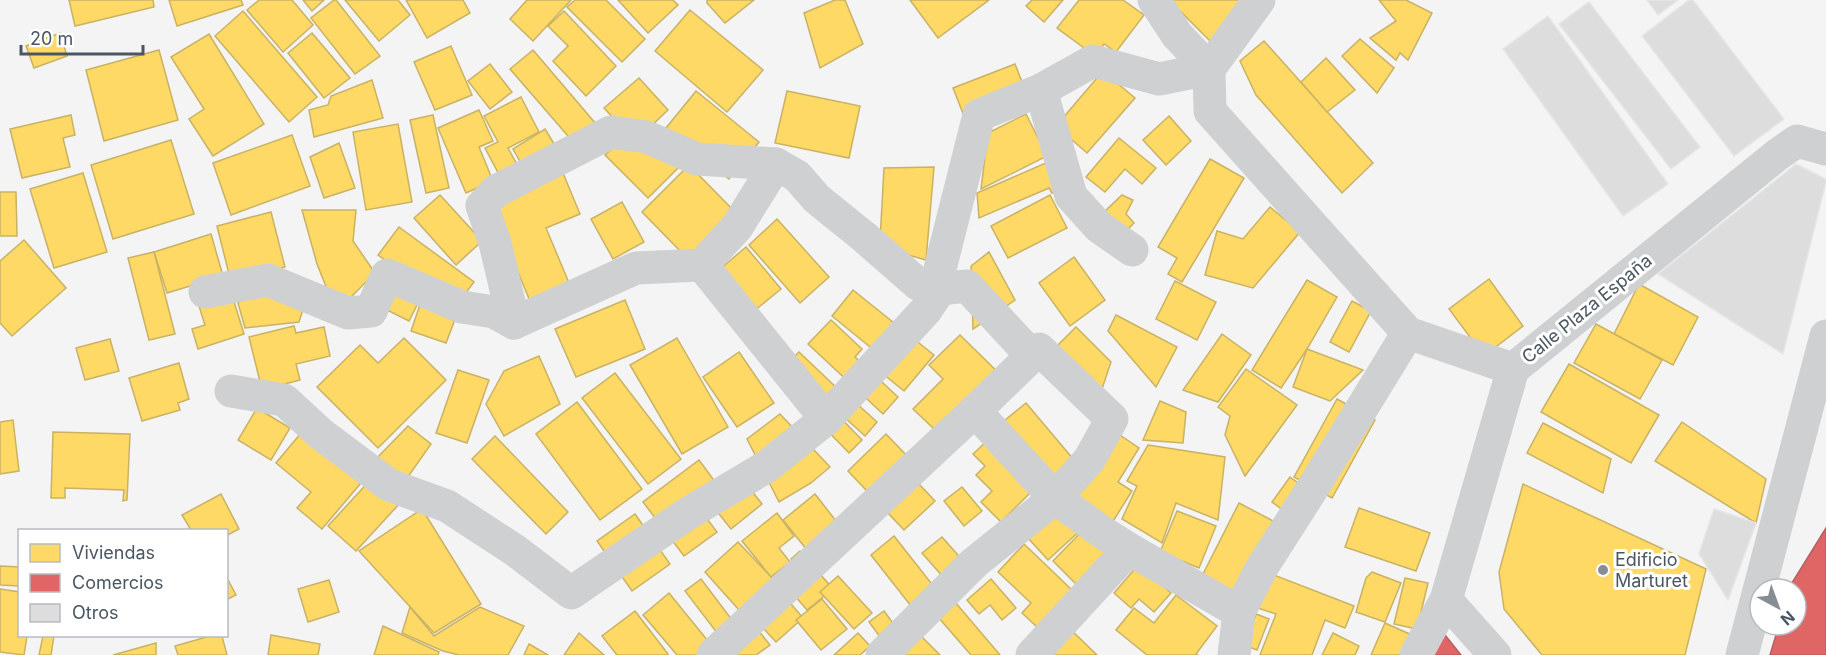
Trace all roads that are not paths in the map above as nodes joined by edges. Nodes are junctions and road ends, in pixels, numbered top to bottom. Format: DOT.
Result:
graph roads {
  1 [pos="1154,0"];
  2 [pos="1259,0"];
  3 [pos="1209,69"];
  4 [pos="1041,90"];
  5 [pos="1826,149"];
  6 [pos="776,164"];
  7 [pos="1132,250"];
  8 [pos="702,265"];
  9 [pos="940,289"];
  10 [pos="205,292"];
  11 [pos="514,323"];
  12 [pos="1408,333"];
  13 [pos="1826,336"];
  14 [pos="1032,356"];
  15 [pos="1513,369"];
  16 [pos="231,391"];
  17 [pos="975,411"];
  18 [pos="826,419"];
  19 [pos="1055,498"];
  20 [pos="1129,549"];
  21 [pos="1446,600"];
  22 [pos="1239,612"];
  23 [pos="713,655"];
  24 [pos="882,655"];
  25 [pos="1032,655"];
  26 [pos="1234,655"];
  27 [pos="1416,655"];
  28 [pos="1495,655"];
  29 [pos="1742,655"];
  1 -- 3 [label="street"];
  2 -- 3 [label="street"];
  3 -- 4 [label="street"];
  3 -- 12 [label="street"];
  4 -- 7 [label="street"];
  4 -- 9 [label="street"];
  5 -- 15 [label="street, Calle Plaza España"];
  6 -- 8 [label="street"];
  6 -- 9 [label="street"];
  6 -- 11 [label="street"];
  8 -- 11 [label="street"];
  8 -- 18 [label="street"];
  9 -- 14 [label="street"];
  9 -- 18 [label="street"];
  10 -- 11 [label="street"];
  12 -- 15 [label="street"];
  12 -- 22 [label="street"];
  13 -- 29 [label="street"];
  14 -- 17 [label="street"];
  14 -- 19 [label="street"];
  15 -- 21 [label="street, Calle Plaza España"];
  16 -- 18 [label="street"];
  17 -- 19 [label="street"];
  17 -- 23 [label="street"];
  19 -- 20 [label="street"];
  19 -- 24 [label="street"];
  20 -- 22 [label="street"];
  20 -- 25 [label="street"];
  21 -- 27 [label="street, Calle Plaza España"];
  21 -- 28 [label="street"];
  22 -- 26 [label="street"];
}
